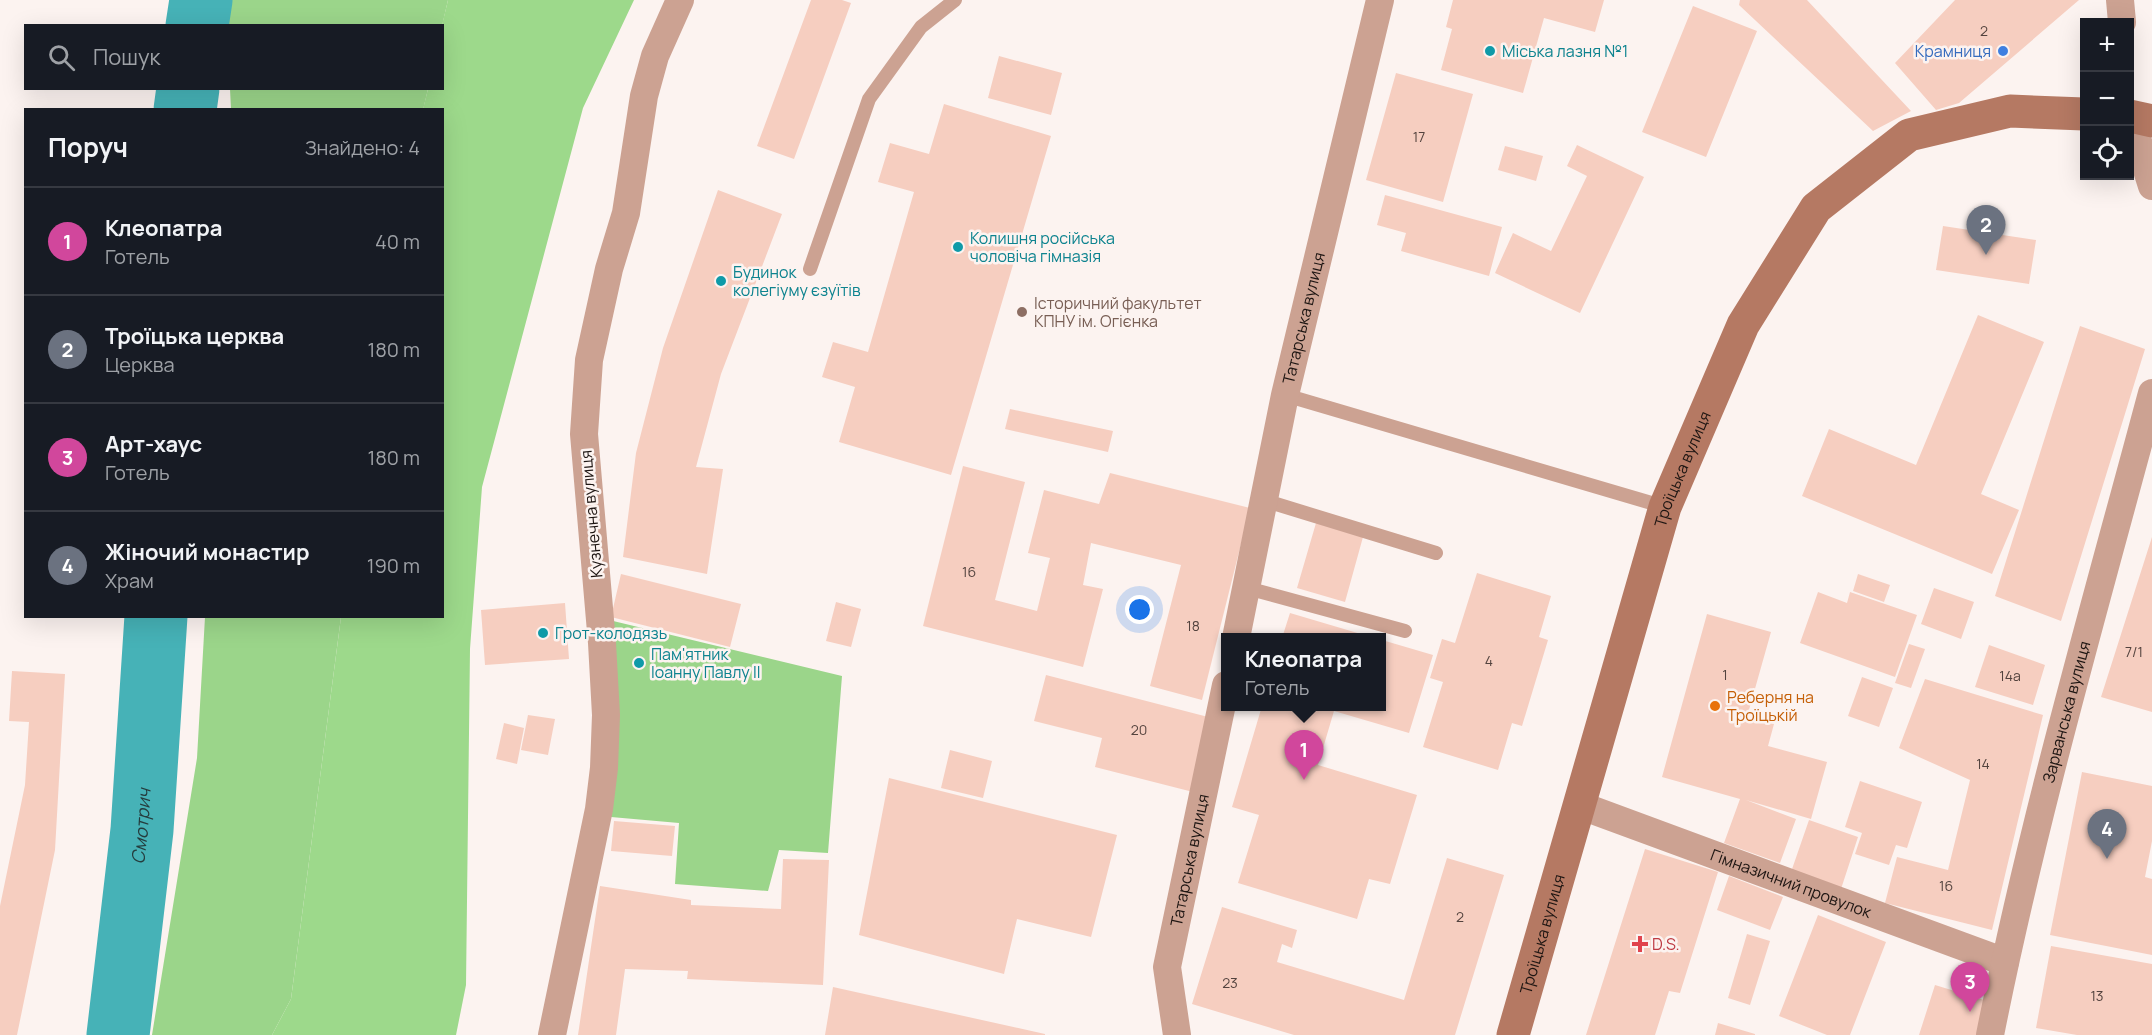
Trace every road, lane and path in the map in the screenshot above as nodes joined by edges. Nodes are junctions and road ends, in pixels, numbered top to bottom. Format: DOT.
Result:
graph roads {
  1 [pos="680,0"];
  2 [pos="955,0"];
  3 [pos="1380,0"];
  4 [pos="2120,0"];
  5 [pos="2122,18"];
  6 [pos="2080,114"];
  7 [pos="2134,117"];
  8 [pos="2152,121"];
  9 [pos="2133,126"];
  10 [pos="2152,186"];
  11 [pos="810,269"];
  12 [pos="2152,393"];
  13 [pos="1285,395"];
  14 [pos="1263,500"];
  15 [pos="1665,507"];
  16 [pos="1436,553"];
  17 [pos="1247,588"];
  18 [pos="1405,631"];
  19 [pos="1237,633"];
  20 [pos="1221,709"];
  21 [pos="1579,805"];
  22 [pos="2005,962"];
  23 [pos="552,1035"];
  24 [pos="1177,1035"];
  25 [pos="1513,1035"];
  26 [pos="1990,1035"];
  1 -- 23 [label="street, Кузнечна вулиця"];
  2 -- 11 [label="lane"];
  3 -- 13 [label="street, Татарська вулиця"];
  4 -- 5 [label="street"];
  6 -- 15 [label="main road, Троїцька вулиця"];
  7 -- 8 [label="main road"];
  9 -- 10 [label="street"];
  12 -- 22 [label="street, Зарванська вулиця"];
  13 -- 14 [label="street, Татарська вулиця"];
  13 -- 15 [label="lane"];
  14 -- 16 [label="lane"];
  14 -- 17 [label="street, Татарська вулиця"];
  15 -- 21 [label="main road, Троїцька вулиця"];
  17 -- 18 [label="lane"];
  17 -- 19 [label="street, Татарська вулиця"];
  20 -- 24 [label="street, Татарська вулиця"];
  21 -- 22 [label="street, Гімназичний провулок"];
  21 -- 25 [label="main road, Троїцька вулиця"];
  22 -- 26 [label="street, Зарванська вулиця"];
}
